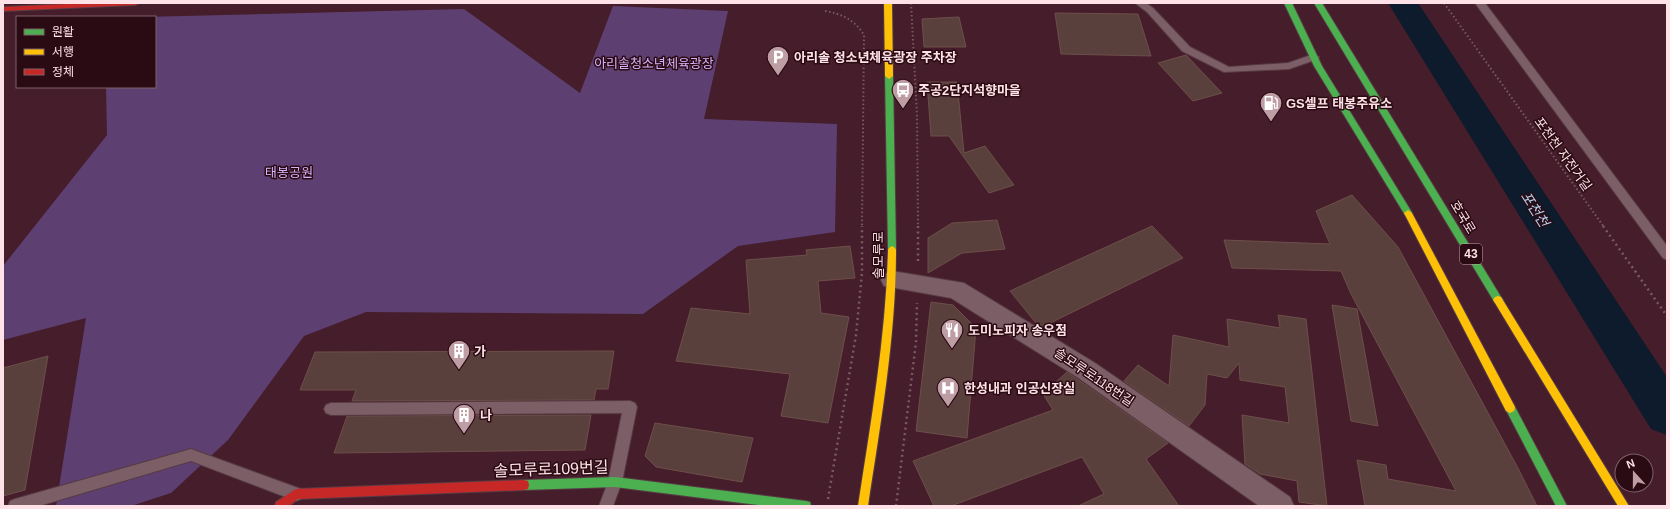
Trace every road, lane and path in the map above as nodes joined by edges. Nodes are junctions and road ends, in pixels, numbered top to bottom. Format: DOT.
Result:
graph roads {
  1 [pos="136,3"];
  2 [pos="888,3"];
  3 [pos="911,3"];
  4 [pos="1140,3"];
  5 [pos="1288,3"];
  6 [pos="1318,3"];
  7 [pos="1444,3"];
  8 [pos="1480,3"];
  9 [pos="3,9"];
  10 [pos="825,11"];
  11 [pos="1314,57"];
  12 [pos="1663,244"];
  13 [pos="1667,255"];
  14 [pos="892,280"];
  15 [pos="918,284"];
  16 [pos="1667,316"];
  17 [pos="331,409"];
  18 [pos="615,482"];
  19 [pos="296,494"];
  20 [pos="15,506"];
  21 [pos="280,506"];
  22 [pos="606,506"];
  23 [pos="806,506"];
  24 [pos="827,506"];
  25 [pos="863,506"];
  26 [pos="896,506"];
  27 [pos="1281,506"];
  28 [pos="1562,506"];
  29 [pos="1624,506"];
  1 -- 9 [label="main road"];
  2 -- 14 [label="main road, 솔모루로"];
  3 -- 15 [label="path"];
  4 -- 11 [label="lane"];
  5 -- 11 [label="main road"];
  6 -- 29 [label="main road, 호국로 / 43"];
  7 -- 16 [label="path, 포천천 자전거길"];
  8 -- 12 [label="lane"];
  10 -- 24 [label="path"];
  11 -- 28 [label="main road"];
  12 -- 13 [label="lane"];
  14 -- 15 [label="street, 솔모루로118번길"];
  14 -- 25 [label="main road, 솔모루로"];
  15 -- 26 [label="path"];
  15 -- 27 [label="street, 솔모루로118번길"];
  17 -- 18 [label="lane"];
  18 -- 19 [label="main road, 솔모루로109번길"];
  18 -- 22 [label="lane"];
  18 -- 23 [label="main road, 솔모루로109번길"];
  19 -- 20 [label="lane"];
  19 -- 21 [label="main road"];
}
